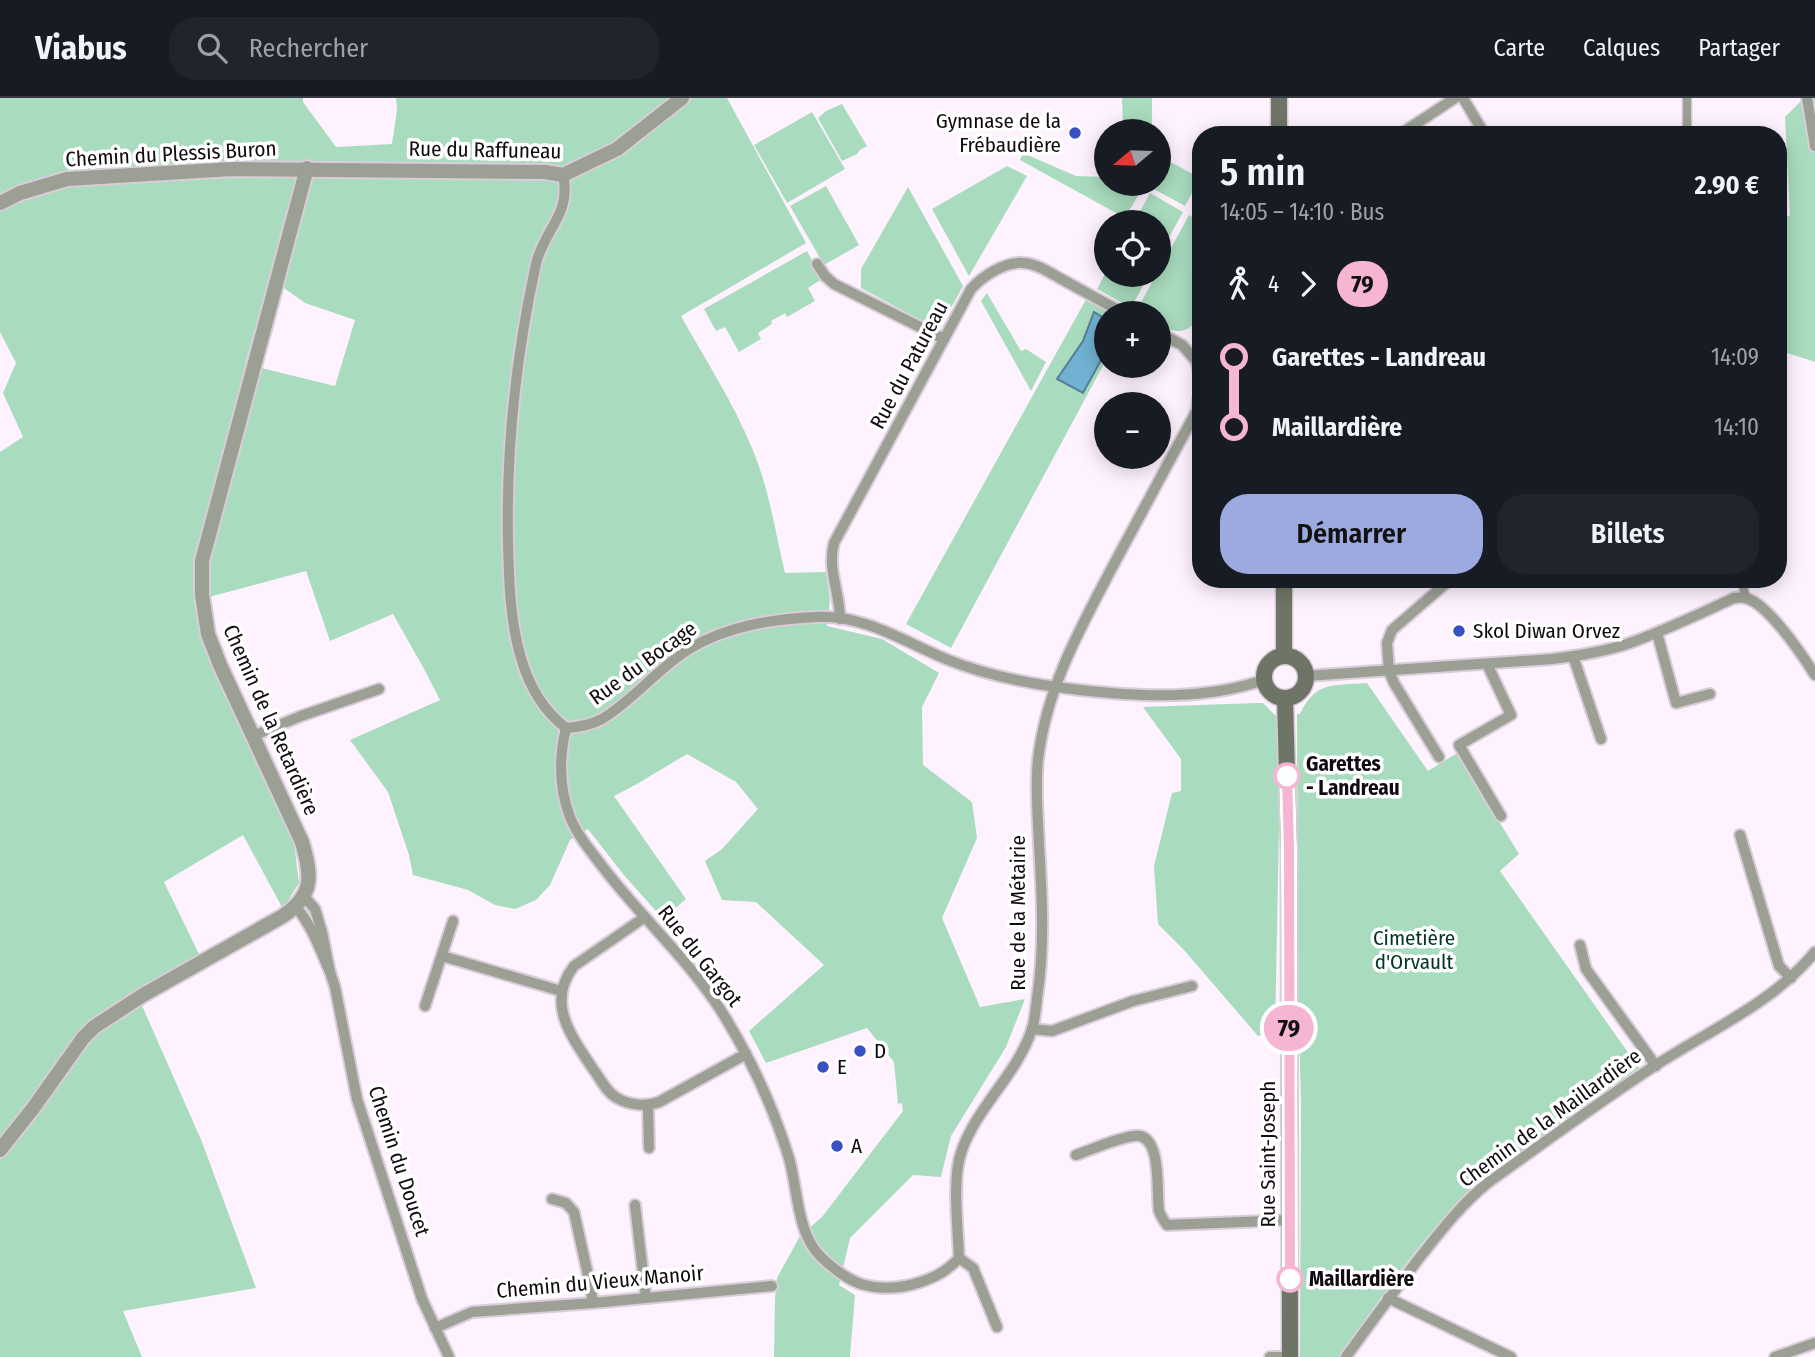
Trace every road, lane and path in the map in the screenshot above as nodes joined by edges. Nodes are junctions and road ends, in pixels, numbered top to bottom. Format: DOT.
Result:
graph roads {
  1 [pos="682,98"];
  2 [pos="1279,98"];
  3 [pos="1455,98"];
  4 [pos="1463,98"];
  5 [pos="1687,98"];
  6 [pos="1807,98"];
  7 [pos="1279,126"];
  8 [pos="1413,126"];
  9 [pos="1480,126"];
  10 [pos="1687,126"];
  11 [pos="1815,146"];
  12 [pos="307,168"];
  13 [pos="564,175"];
  14 [pos="0,203"];
  15 [pos="817,264"];
  16 [pos="1102,301"];
  17 [pos="944,339"];
  18 [pos="1171,339"];
  19 [pos="1192,356"];
  20 [pos="1192,419"];
  21 [pos="1284,588"];
  22 [pos="1441,588"];
  23 [pos="1743,588"];
  24 [pos="1746,598"];
  25 [pos="840,619"];
  26 [pos="1657,633"];
  27 [pos="1284,656"];
  28 [pos="1573,656"];
  29 [pos="1487,664"];
  30 [pos="1390,671"];
  31 [pos="1815,675"];
  32 [pos="1306,676"];
  33 [pos="1264,680"];
  34 [pos="1055,687"];
  35 [pos="379,689"];
  36 [pos="1710,694"];
  37 [pos="1285,698"];
  38 [pos="566,728"];
  39 [pos="253,736"];
  40 [pos="1601,739"];
  41 [pos="1439,757"];
  42 [pos="1501,816"];
  43 [pos="1740,835"];
  44 [pos="300,902"];
  45 [pos="645,917"];
  46 [pos="453,921"];
  47 [pos="1580,945"];
  48 [pos="1815,952"];
  49 [pos="442,956"];
  50 [pos="1791,978"];
  51 [pos="1192,986"];
  52 [pos="561,991"];
  53 [pos="425,1006"];
  54 [pos="1032,1028"];
  55 [pos="746,1054"];
  56 [pos="1656,1066"];
  57 [pos="649,1106"];
  58 [pos="649,1148"];
  59 [pos="0,1150"];
  60 [pos="1076,1155"];
  61 [pos="552,1199"];
  62 [pos="635,1205"];
  63 [pos="1289,1220"];
  64 [pos="959,1258"];
  65 [pos="772,1286"];
  66 [pos="646,1298"];
  67 [pos="1388,1298"];
  68 [pos="593,1303"];
  69 [pos="997,1327"];
  70 [pos="435,1328"];
  71 [pos="1815,1343"];
  72 [pos="447,1356"];
  73 [pos="1270,1357"];
  74 [pos="1287,1357"];
  75 [pos="1346,1357"];
  76 [pos="1511,1357"];
  77 [pos="1775,1357"];
  1 -- 13 [label="street, Rue du Raffuneau"];
  2 -- 7 [label="main road"];
  3 -- 8 [label="street"];
  4 -- 9 [label="street"];
  5 -- 10 [label="street"];
  6 -- 11 [label="street"];
  12 -- 13 [label="street, Rue du Raffuneau"];
  12 -- 14 [label="street, Chemin du Plessis Buron"];
  12 -- 39 [label="street, Chemin de la Retardière"];
  13 -- 38 [label="street"];
  15 -- 17 [label="street"];
  16 -- 17 [label="street, Rue du Patureau"];
  17 -- 25 [label="street, Rue du Patureau"];
  18 -- 19 [label="street"];
  20 -- 34 [label="street"];
  21 -- 27 [label="main road"];
  22 -- 30 [label="street"];
  23 -- 24 [label="street"];
  24 -- 26 [label="street"];
  24 -- 31 [label="street"];
  25 -- 34 [label="street, Rue du Bocage"];
  25 -- 38 [label="street, Rue du Bocage"];
  26 -- 28 [label="street"];
  26 -- 36 [label="street"];
  27 -- 32 [label="main road"];
  27 -- 33 [label="main road"];
  28 -- 29 [label="street"];
  28 -- 40 [label="street"];
  29 -- 30 [label="street"];
  29 -- 42 [label="street"];
  30 -- 32 [label="street"];
  30 -- 41 [label="street"];
  32 -- 37 [label="main road"];
  33 -- 34 [label="street, Rue du Bocage"];
  33 -- 37 [label="main road"];
  34 -- 54 [label="street, Rue de la Métairie"];
  35 -- 39 [label="street"];
  37 -- 63 [label="main road, Rue Saint-Joseph"];
  38 -- 45 [label="street, Rue du Gargot"];
  39 -- 44 [label="street, Chemin de la Retardière"];
  43 -- 50 [label="street"];
  44 -- 59 [label="street"];
  44 -- 70 [label="street, Chemin du Doucet"];
  45 -- 52 [label="street"];
  45 -- 55 [label="street, Rue du Gargot"];
  46 -- 49 [label="street"];
  47 -- 56 [label="street"];
  48 -- 50 [label="street, Chemin de la Maillardière"];
  49 -- 52 [label="street"];
  49 -- 53 [label="street"];
  50 -- 56 [label="street, Chemin de la Maillardière"];
  51 -- 54 [label="street"];
  52 -- 57 [label="street"];
  54 -- 64 [label="street, Rue de la Métairie"];
  55 -- 57 [label="street"];
  55 -- 64 [label="street, Rue du Gargot"];
  56 -- 67 [label="street, Chemin de la Maillardière"];
  57 -- 58 [label="street"];
  60 -- 63 [label="street"];
  61 -- 68 [label="street"];
  62 -- 66 [label="street"];
  63 -- 74 [label="main road, Rue Saint-Joseph"];
  64 -- 69 [label="street"];
  65 -- 66 [label="street, Chemin du Vieux Manoir"];
  66 -- 68 [label="street, Chemin du Vieux Manoir"];
  67 -- 75 [label="street, Chemin de la Maillardière"];
  67 -- 76 [label="street"];
  68 -- 70 [label="street, Chemin du Vieux Manoir"];
  70 -- 72 [label="street, Chemin du Doucet"];
  71 -- 77 [label="street"];
  73 -- 74 [label="street"];
}
